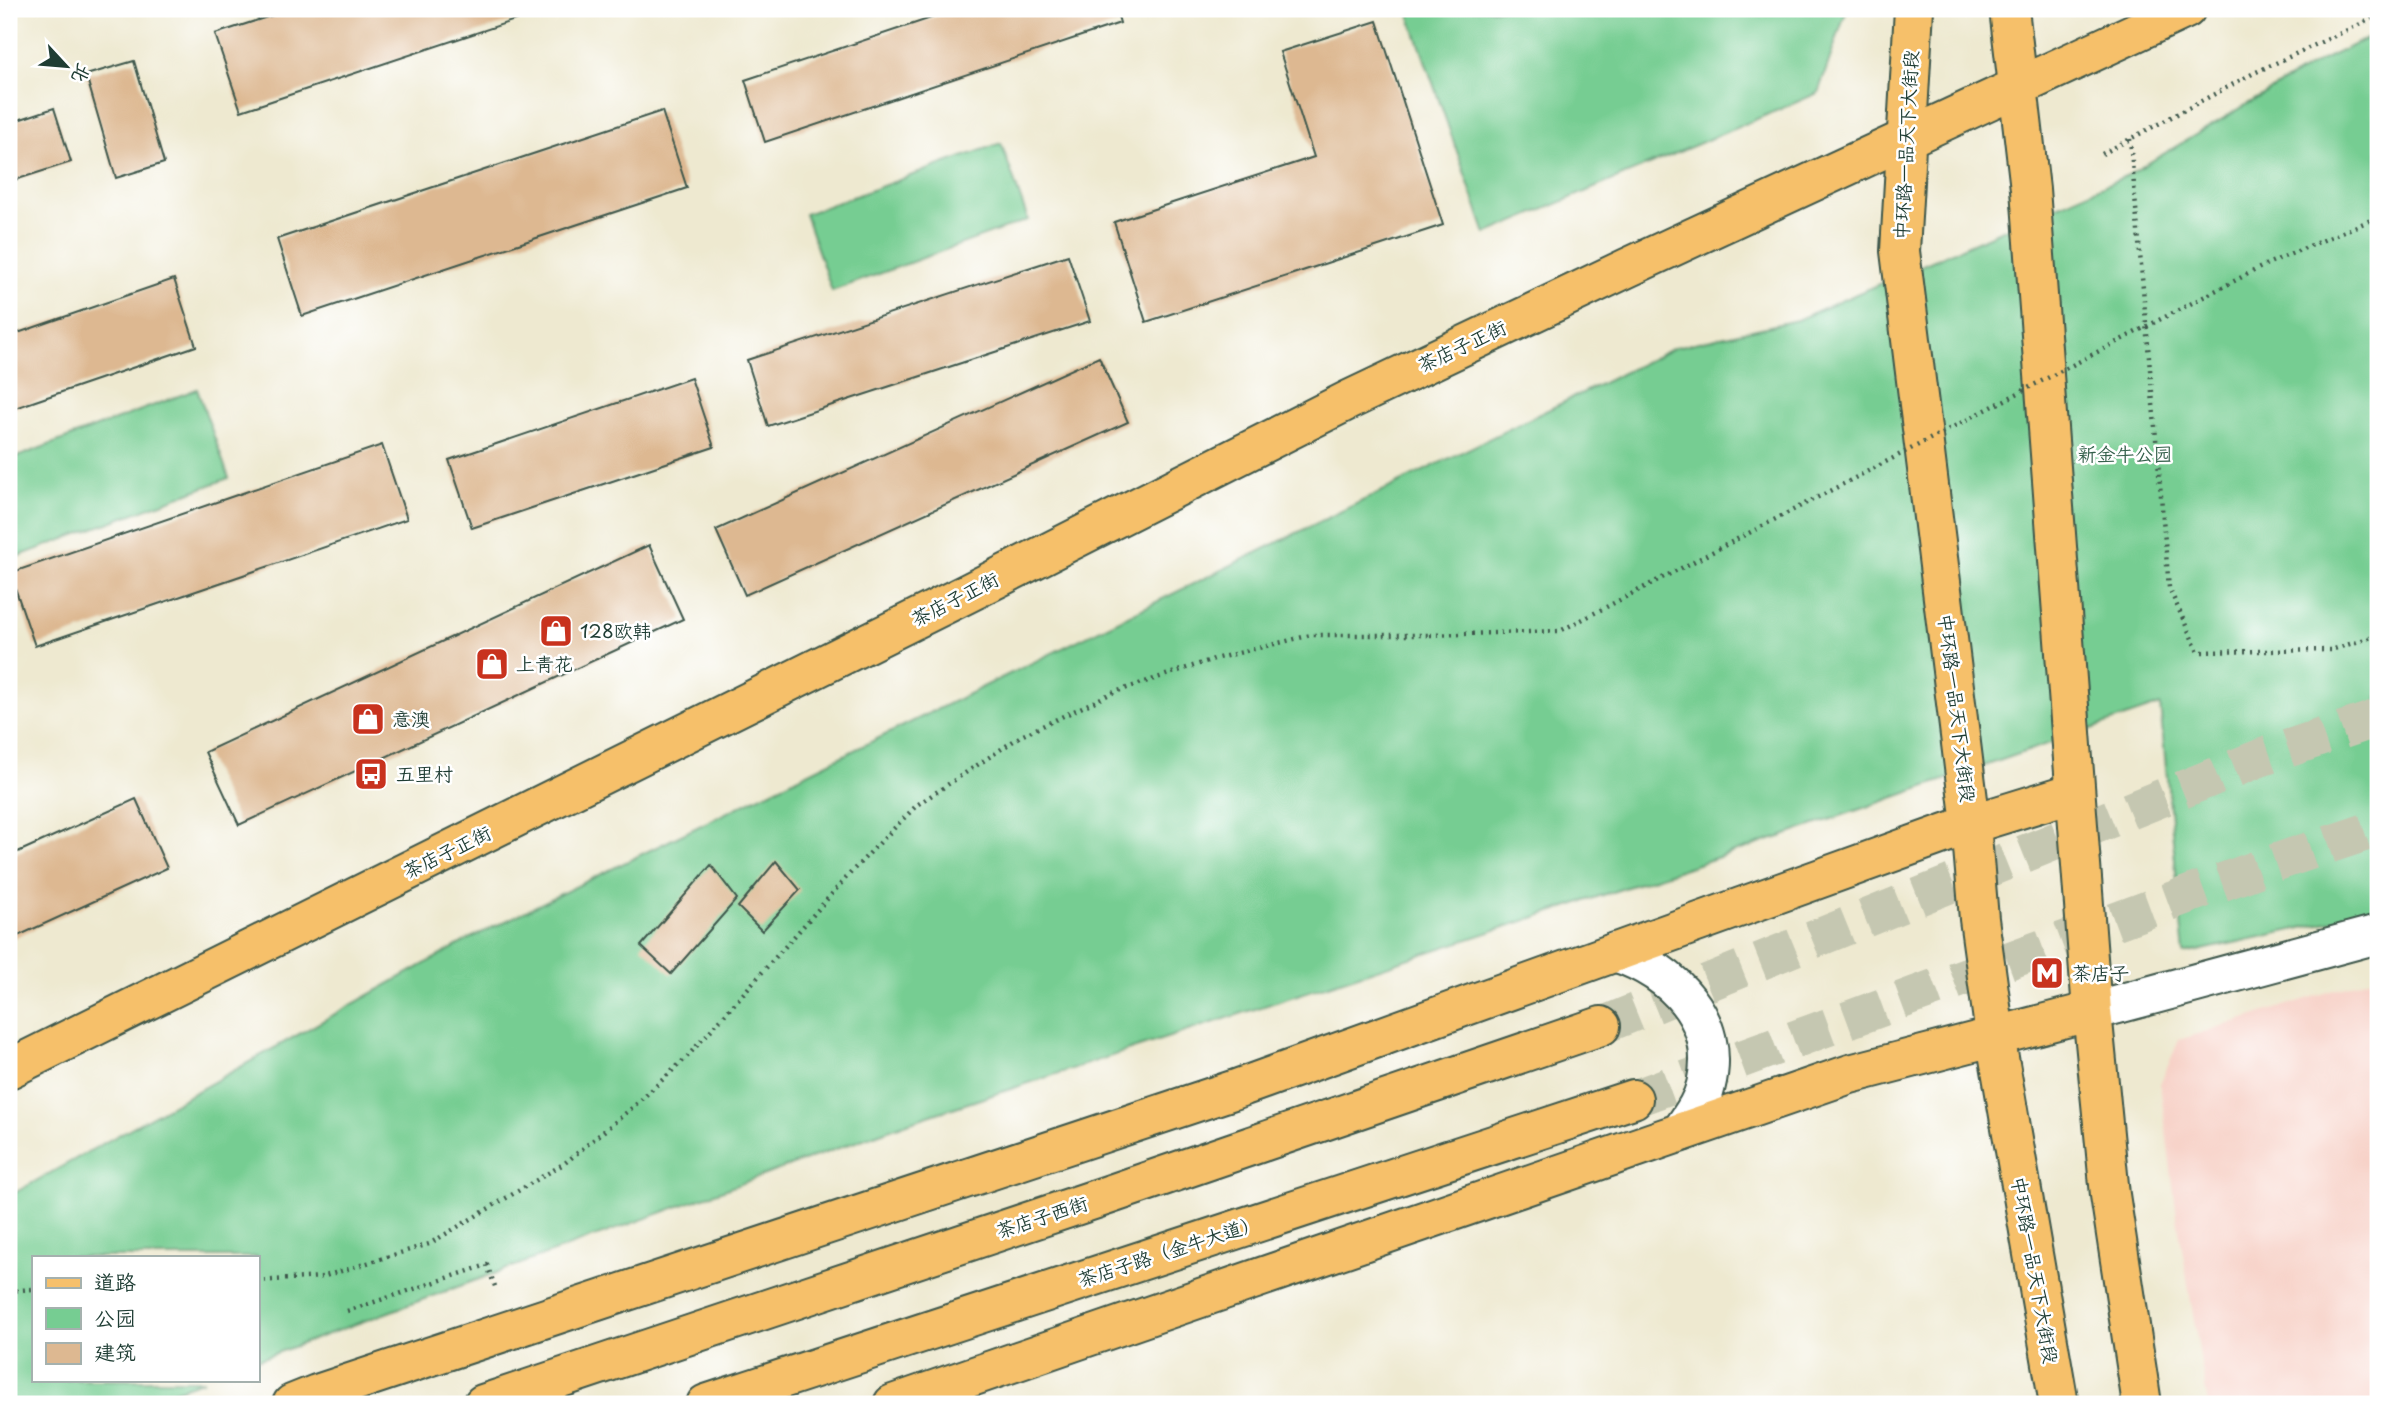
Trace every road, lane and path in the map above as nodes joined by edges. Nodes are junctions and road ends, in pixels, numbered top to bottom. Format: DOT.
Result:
graph roads {
  1 [pos="1914,9"];
  2 [pos="2009,9"];
  3 [pos="2186,9"];
  4 [pos="2378,16"];
  5 [pos="2017,87"];
  6 [pos="1905,138"];
  7 [pos="2130,139"];
  8 [pos="2102,154"];
  9 [pos="2378,217"];
  10 [pos="2378,635"];
  11 [pos="2075,792"];
  12 [pos="1971,824"];
  13 [pos="2378,934"];
  14 [pos="1615,952"];
  15 [pos="2092,1011"];
  16 [pos="1601,1026"];
  17 [pos="1995,1035"];
  18 [pos="9,1069"];
  19 [pos="1633,1099"];
  20 [pos="1681,1132"];
  21 [pos="259,1282"];
  22 [pos="496,1289"];
  23 [pos="32,1290"];
  24 [pos="9,1291"];
  25 [pos="347,1311"];
  26 [pos="292,1404"];
  27 [pos="483,1404"];
  28 [pos="706,1404"];
  29 [pos="893,1404"];
  30 [pos="2059,1404"];
  31 [pos="2142,1404"];
  1 -- 6 [label="main road, 中环路一品天下大街段"];
  2 -- 5 [label="main road"];
  3 -- 5 [label="main road"];
  4 -- 7 [label="path"];
  5 -- 6 [label="main road, 茶店子正街"];
  5 -- 11 [label="main road"];
  6 -- 12 [label="main road, 中环路一品天下大街段"];
  6 -- 18 [label="main road, 茶店子正街"];
  7 -- 8 [label="path"];
  7 -- 10 [label="path"];
  9 -- 21 [label="path, bridge"];
  11 -- 12 [label="main road"];
  11 -- 15 [label="main road"];
  12 -- 14 [label="main road"];
  12 -- 17 [label="main road, 中环路一品天下大街段"];
  13 -- 15 [label="street"];
  14 -- 20 [label="street"];
  14 -- 26 [label="main road"];
  15 -- 17 [label="main road"];
  15 -- 31 [label="main road"];
  16 -- 27 [label="main road, 茶店子西街"];
  17 -- 20 [label="main road"];
  17 -- 30 [label="main road, 中环路一品天下大街段"];
  19 -- 28 [label="main road, 茶店子路（金牛大道）"];
  20 -- 29 [label="main road"];
  22 -- 25 [label="path"];
  23 -- 24 [label="path"];
}
